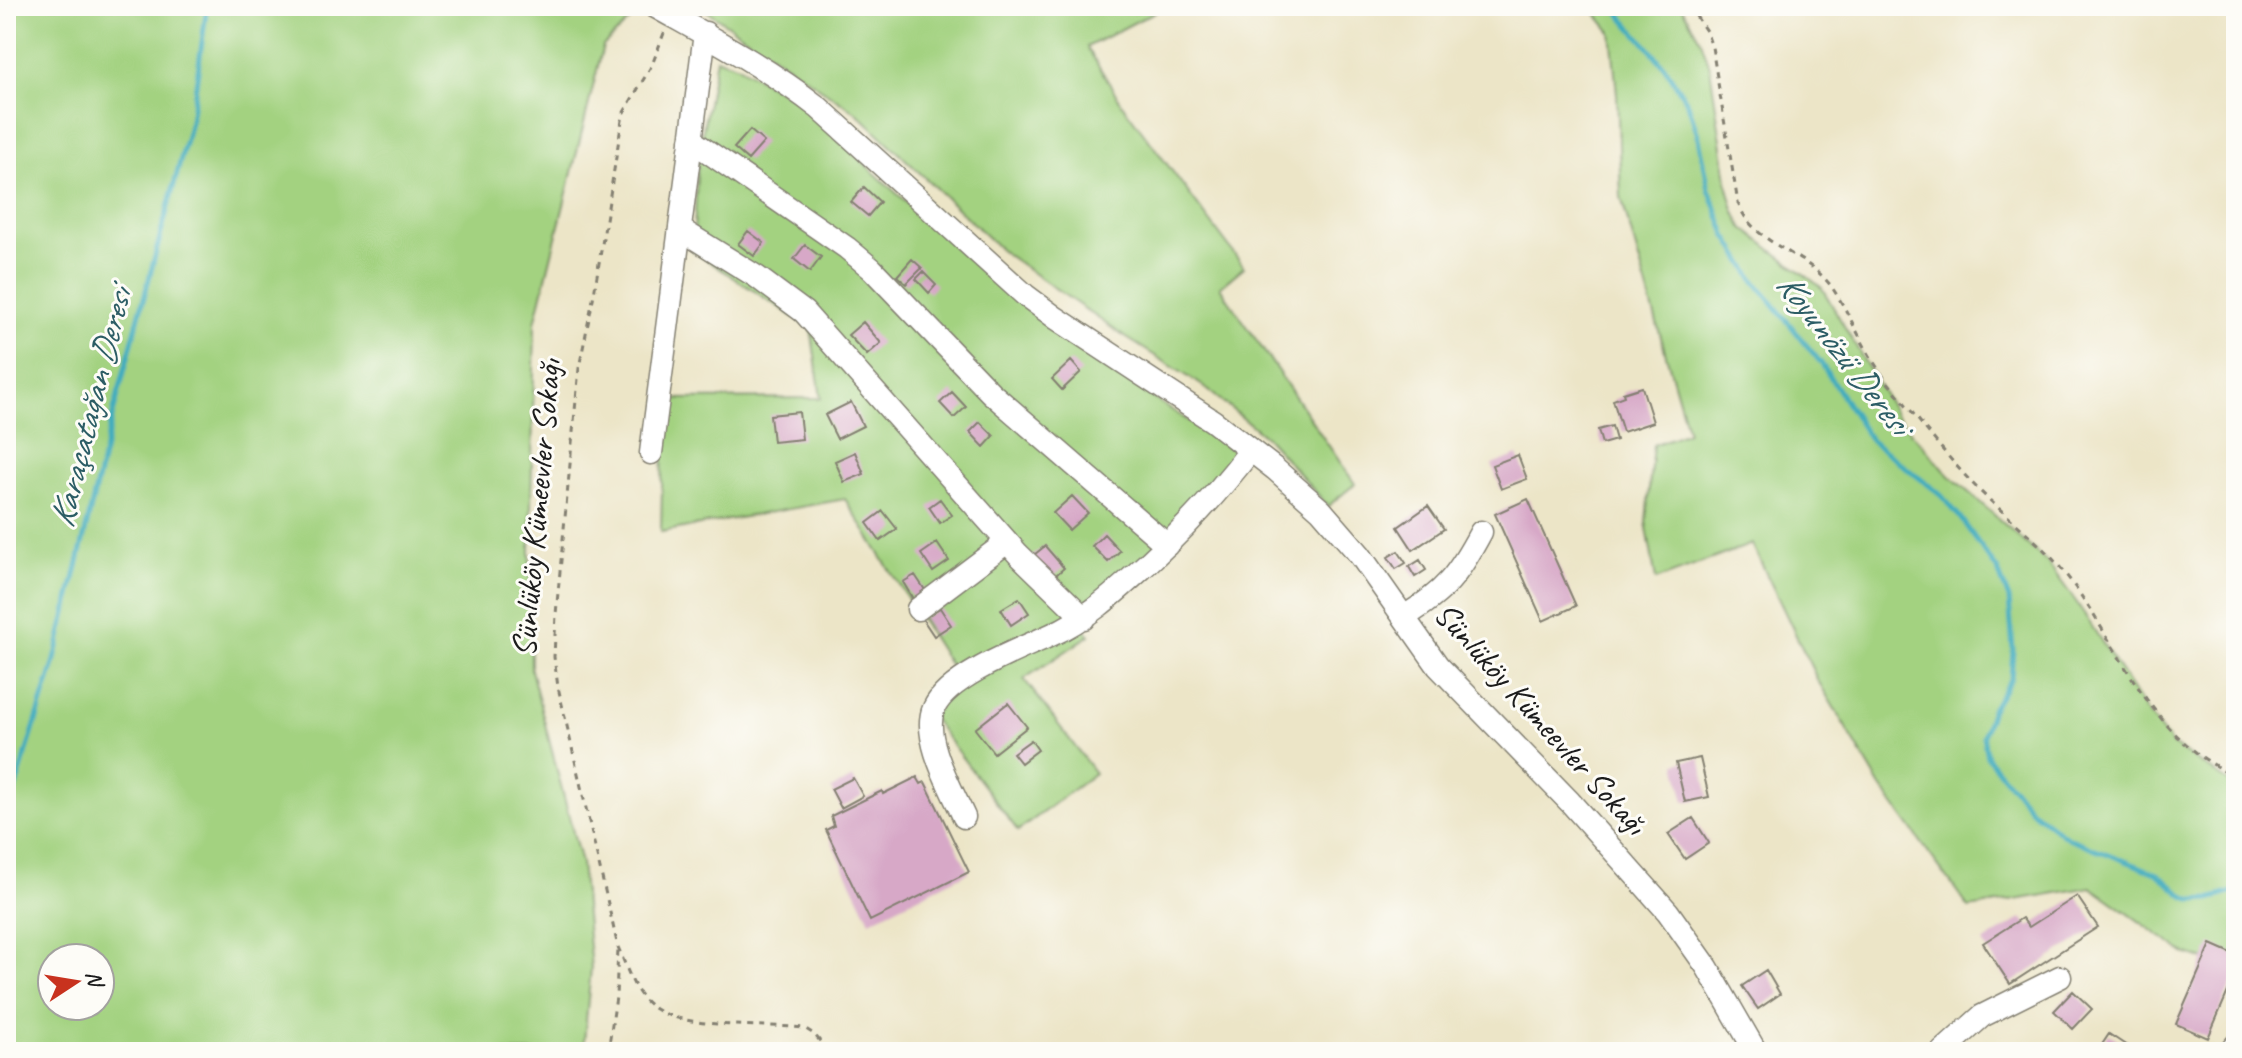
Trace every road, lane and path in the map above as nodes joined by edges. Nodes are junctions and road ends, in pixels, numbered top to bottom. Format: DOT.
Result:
graph roads {
  1 [pos="1689,6"];
  2 [pos="662,10"];
  3 [pos="705,33"];
  4 [pos="691,140"];
  5 [pos="680,229"];
  6 [pos="1250,451"];
  7 [pos="651,453"];
  8 [pos="1481,532"];
  9 [pos="1007,542"];
  10 [pos="1167,545"];
  11 [pos="918,609"];
  12 [pos="1404,617"];
  13 [pos="1084,618"];
  14 [pos="2236,778"];
  15 [pos="964,817"];
  16 [pos="618,947"];
  17 [pos="2060,977"];
  18 [pos="2236,1045"];
  19 [pos="608,1052"];
  20 [pos="829,1052"];
  21 [pos="1756,1052"];
  22 [pos="1942,1052"];
  23 [pos="2230,1052"];
  1 -- 14 [label="path"];
  2 -- 3 [label="street, Sünlüköy Kümeevler Sokağı"];
  2 -- 16 [label="path, Sünlüköy Kümeevler Sokağı"];
  3 -- 4 [label="street"];
  3 -- 6 [label="street, Sünlüköy Kümeevler Sokağı"];
  4 -- 5 [label="street"];
  4 -- 10 [label="street"];
  5 -- 7 [label="street"];
  5 -- 9 [label="street"];
  6 -- 10 [label="street"];
  6 -- 12 [label="street, Sünlüköy Kümeevler Sokağı"];
  8 -- 12 [label="street"];
  9 -- 11 [label="street"];
  9 -- 13 [label="street"];
  10 -- 13 [label="street"];
  12 -- 21 [label="street, Sünlüköy Kümeevler Sokağı"];
  13 -- 15 [label="street"];
  16 -- 19 [label="path"];
  16 -- 20 [label="path, Sünlüköy Kümeevler Sokağı"];
  17 -- 22 [label="street"];
  18 -- 23 [label="street"];
}
